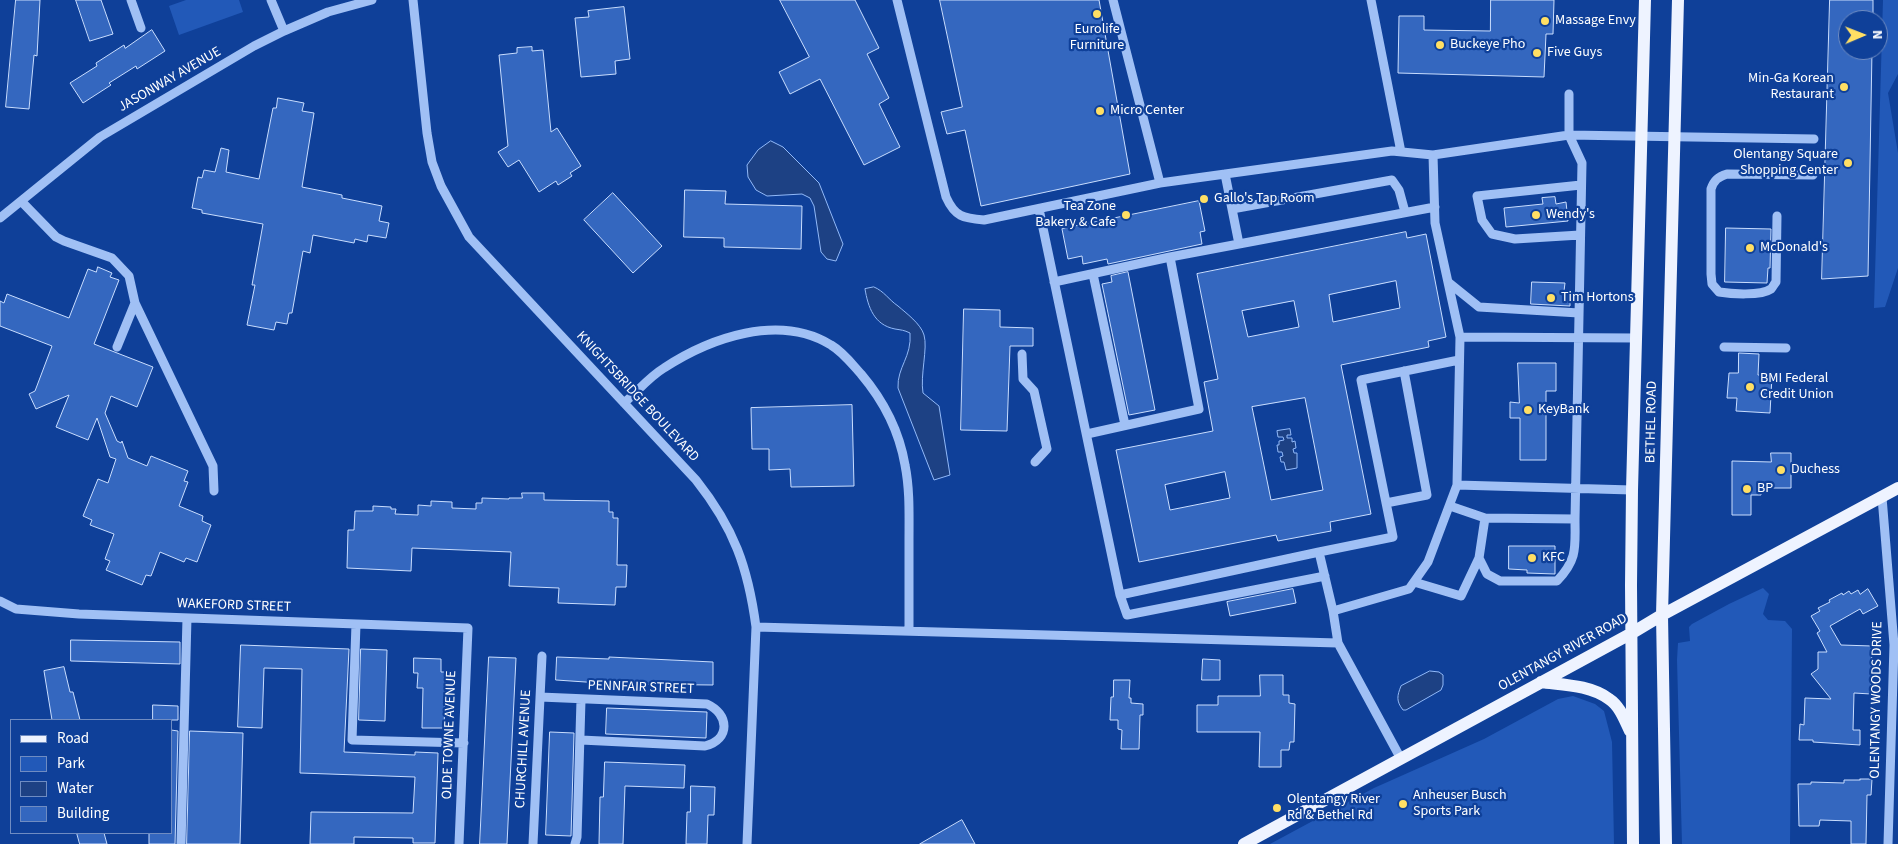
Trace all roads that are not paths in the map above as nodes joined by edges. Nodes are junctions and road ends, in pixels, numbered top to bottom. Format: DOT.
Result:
graph roads {
  1 [pos="131,0"];
  2 [pos="271,0"];
  3 [pos="372,0"];
  4 [pos="412,0"];
  5 [pos="898,0"];
  6 [pos="1113,0"];
  7 [pos="1371,0"];
  8 [pos="1645,0"];
  9 [pos="1678,0"];
  10 [pos="141,28"];
  11 [pos="284,31"];
  12 [pos="1569,94"];
  13 [pos="1569,136"];
  14 [pos="1642,137"];
  15 [pos="1674,137"];
  16 [pos="1814,139"];
  17 [pos="1401,152"];
  18 [pos="1433,155"];
  19 [pos="1225,174"];
  20 [pos="1813,175"];
  21 [pos="1160,183"];
  22 [pos="1581,185"];
  23 [pos="21,200"];
  24 [pos="1435,207"];
  25 [pos="1232,209"];
  26 [pos="1039,210"];
  27 [pos="1405,212"];
  28 [pos="1777,216"];
  29 [pos="0,218"];
  30 [pos="1580,235"];
  31 [pos="1239,244"];
  32 [pos="1170,257"];
  33 [pos="1092,274"];
  34 [pos="1054,282"];
  35 [pos="1448,282"];
  36 [pos="135,303"];
  37 [pos="1579,313"];
  38 [pos="1460,337"];
  39 [pos="1579,338"];
  40 [pos="1636,338"];
  41 [pos="1724,346"];
  42 [pos="116,347"];
  43 [pos="1786,348"];
  44 [pos="1022,354"];
  45 [pos="1459,360"];
  46 [pos="1404,371"];
  47 [pos="624,403"];
  48 [pos="1124,426"];
  49 [pos="1087,434"];
  50 [pos="1035,462"];
  51 [pos="1457,486"];
  52 [pos="1898,488"];
  53 [pos="1576,489"];
  54 [pos="1632,490"];
  55 [pos="214,491"];
  56 [pos="1882,497"];
  57 [pos="1386,503"];
  58 [pos="1450,506"];
  59 [pos="1485,518"];
  60 [pos="1576,519"];
  61 [pos="1319,552"];
  62 [pos="1479,558"];
  63 [pos="1324,576"];
  64 [pos="1414,582"];
  65 [pos="1120,595"];
  66 [pos="0,601"];
  67 [pos="1333,611"];
  68 [pos="1662,615"];
  69 [pos="187,618"];
  70 [pos="356,624"];
  71 [pos="756,627"];
  72 [pos="468,628"];
  73 [pos="909,631"];
  74 [pos="1632,633"];
  75 [pos="1338,643"];
  76 [pos="542,656"];
  77 [pos="1541,682"];
  78 [pos="540,697"];
  79 [pos="582,700"];
  80 [pos="1632,735"];
  81 [pos="581,740"];
  82 [pos="464,743"];
  83 [pos="1400,759"];
  84 [pos="182,844"];
  85 [pos="459,844"];
  86 [pos="533,844"];
  87 [pos="576,844"];
  88 [pos="748,844"];
  89 [pos="1244,844"];
  90 [pos="1633,844"];
  91 [pos="1666,844"];
  92 [pos="1888,844"];
  1 -- 10 [label="street"];
  2 -- 11 [label="street"];
  3 -- 11 [label="street, JASONWAY AVENUE"];
  4 -- 47 [label="street, KNIGHTSBRIDGE BOULEVARD"];
  5 -- 26 [label="street"];
  6 -- 21 [label="street"];
  7 -- 17 [label="street"];
  8 -- 14 [label="main road, BETHEL ROAD"];
  9 -- 15 [label="main road, BETHEL ROAD"];
  11 -- 23 [label="street, JASONWAY AVENUE"];
  12 -- 13 [label="street"];
  13 -- 14 [label="street"];
  13 -- 18 [label="street"];
  13 -- 22 [label="street"];
  14 -- 15 [label="street"];
  14 -- 40 [label="main road, BETHEL ROAD"];
  15 -- 16 [label="street"];
  15 -- 68 [label="main road, BETHEL ROAD"];
  17 -- 18 [label="street"];
  17 -- 19 [label="street"];
  18 -- 24 [label="street"];
  19 -- 21 [label="street"];
  19 -- 25 [label="street"];
  20 -- 28 [label="street"];
  21 -- 26 [label="street"];
  22 -- 30 [label="street"];
  22 -- 30 [label="street"];
  23 -- 29 [label="street, JASONWAY AVENUE"];
  23 -- 36 [label="street"];
  24 -- 27 [label="street"];
  24 -- 35 [label="street"];
  25 -- 27 [label="street"];
  25 -- 31 [label="street"];
  26 -- 34 [label="street"];
  27 -- 31 [label="street"];
  30 -- 37 [label="street"];
  31 -- 32 [label="street"];
  32 -- 33 [label="street"];
  32 -- 48 [label="street"];
  33 -- 34 [label="street"];
  33 -- 48 [label="street"];
  34 -- 49 [label="street"];
  35 -- 37 [label="street"];
  35 -- 38 [label="street"];
  36 -- 42 [label="street"];
  36 -- 55 [label="street"];
  37 -- 39 [label="street"];
  38 -- 39 [label="street"];
  38 -- 45 [label="street"];
  39 -- 40 [label="street"];
  39 -- 53 [label="street"];
  40 -- 54 [label="main road, BETHEL ROAD"];
  41 -- 43 [label="street"];
  44 -- 50 [label="street"];
  45 -- 46 [label="street"];
  45 -- 51 [label="street"];
  46 -- 57 [label="street"];
  46 -- 57 [label="street"];
  47 -- 71 [label="street, KNIGHTSBRIDGE BOULEVARD"];
  47 -- 73 [label="street"];
  48 -- 49 [label="street"];
  49 -- 65 [label="street"];
  51 -- 53 [label="street"];
  51 -- 58 [label="street"];
  52 -- 56 [label="main road, OLENTANGY RIVER ROAD"];
  53 -- 54 [label="street"];
  53 -- 60 [label="street"];
  54 -- 74 [label="main road, BETHEL ROAD"];
  56 -- 68 [label="main road, OLENTANGY RIVER ROAD"];
  56 -- 92 [label="street, OLENTANGY WOODS DRIVE"];
  57 -- 61 [label="street"];
  58 -- 59 [label="street"];
  58 -- 64 [label="street"];
  59 -- 60 [label="street"];
  59 -- 62 [label="street"];
  60 -- 62 [label="street"];
  61 -- 63 [label="street"];
  61 -- 65 [label="street"];
  62 -- 64 [label="street"];
  63 -- 65 [label="street"];
  63 -- 67 [label="street"];
  64 -- 67 [label="street"];
  66 -- 69 [label="street, WAKEFORD STREET"];
  67 -- 75 [label="street"];
  68 -- 74 [label="main road, OLENTANGY RIVER ROAD"];
  68 -- 91 [label="main road, BETHEL ROAD"];
  69 -- 70 [label="street, WAKEFORD STREET"];
  69 -- 84 [label="street"];
  70 -- 72 [label="street, WAKEFORD STREET"];
  70 -- 82 [label="street"];
  71 -- 73 [label="street"];
  71 -- 88 [label="street, KNIGHTSBRIDGE BOULEVARD"];
  72 -- 82 [label="street, OLDE TOWNE AVENUE"];
  73 -- 75 [label="street"];
  74 -- 77 [label="main road, OLENTANGY RIVER ROAD"];
  74 -- 80 [label="main road, BETHEL ROAD"];
  75 -- 83 [label="street"];
  76 -- 78 [label="street, CHURCHILL AVENUE"];
  77 -- 80 [label="main road"];
  77 -- 83 [label="main road, OLENTANGY RIVER ROAD"];
  78 -- 79 [label="street, PENNFAIR STREET"];
  78 -- 86 [label="street, CHURCHILL AVENUE"];
  79 -- 81 [label="street"];
  79 -- 81 [label="street, PENNFAIR STREET"];
  80 -- 90 [label="main road, BETHEL ROAD"];
  81 -- 87 [label="street"];
  82 -- 85 [label="street, OLDE TOWNE AVENUE"];
  83 -- 89 [label="main road, OLENTANGY RIVER ROAD"];
}
